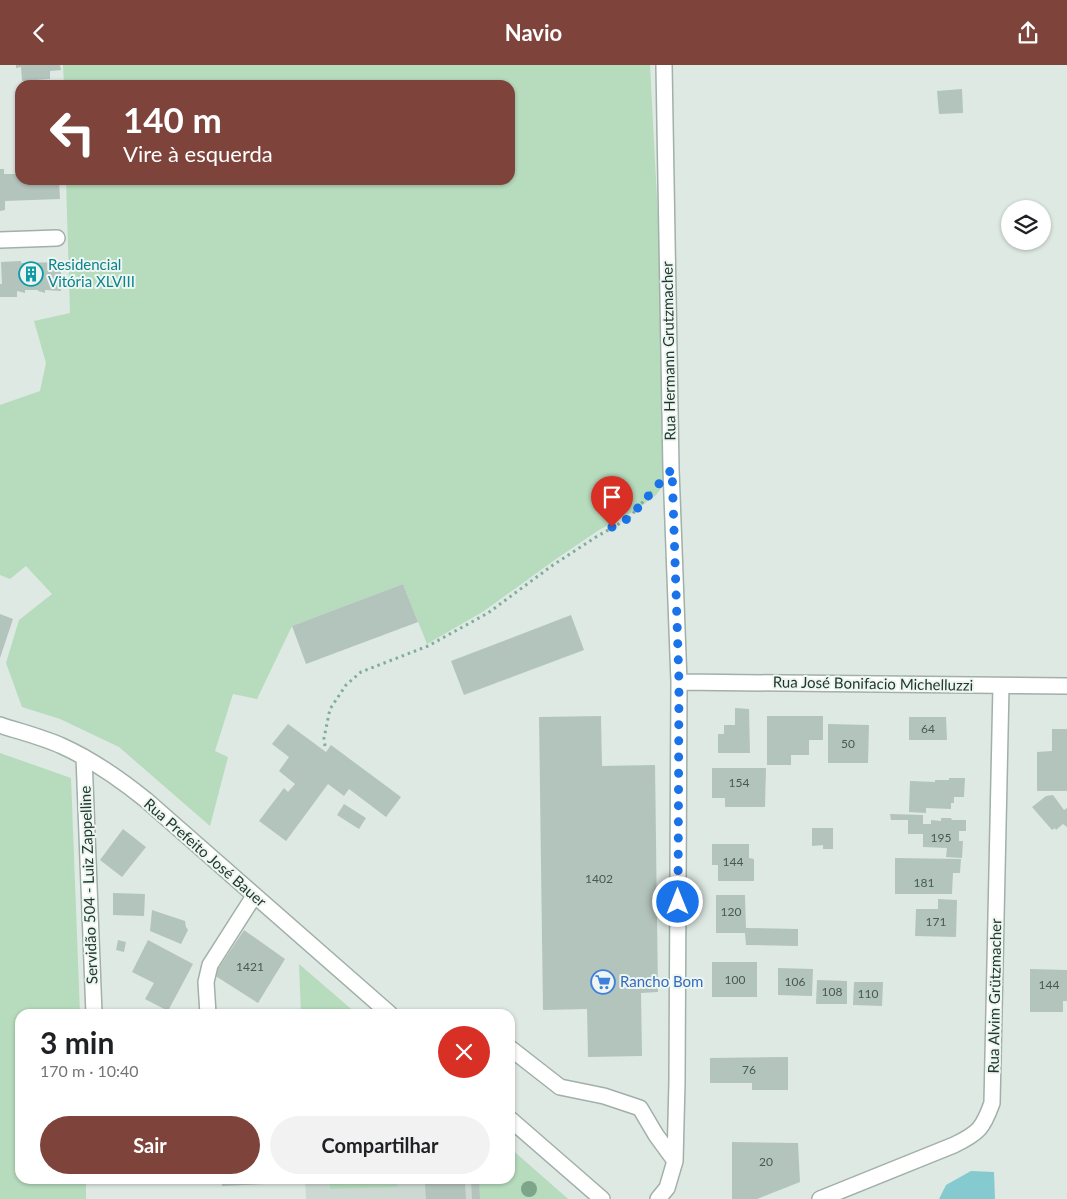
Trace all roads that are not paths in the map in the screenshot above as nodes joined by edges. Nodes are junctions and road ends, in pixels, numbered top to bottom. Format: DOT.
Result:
graph roads {
  1 [pos="664,65"];
  2 [pos="57,238"];
  3 [pos="0,240"];
  4 [pos="679,682"];
  5 [pos="1001,686"];
  6 [pos="1067,686"];
  7 [pos="0,725"];
  8 [pos="84,757"];
  9 [pos="254,896"];
  10 [pos="94,1009"];
  11 [pos="208,1009"];
  12 [pos="384,1009"];
  13 [pos="515,1052"];
  14 [pos="515,1123"];
  15 [pos="674,1161"];
  16 [pos="671,1177"];
  17 [pos="602,1199"];
  18 [pos="658,1199"];
  19 [pos="672,1199"];
  20 [pos="820,1199"];
  1 -- 4 [label="street, Rua Hermann Grutzmacher"];
  2 -- 3 [label="street"];
  4 -- 5 [label="street, Rua José Bonifacio Michelluzzi"];
  4 -- 15 [label="street, Rua Hermann Grutzmacher"];
  5 -- 6 [label="street, Rua José Bonifacio Michelluzzi"];
  5 -- 20 [label="street, Rua Alvim Grützmacher"];
  7 -- 8 [label="street, Rua Prefeito José Bauer"];
  8 -- 9 [label="street, Rua Prefeito José Bauer"];
  8 -- 10 [label="street, Servidão 504 - Luiz Zappelline"];
  9 -- 11 [label="street"];
  9 -- 12 [label="street, Rua Prefeito José Bauer"];
  13 -- 15 [label="street"];
  14 -- 17 [label="street"];
  15 -- 16 [label="street, Rua Hermann Grutzmacher"];
  16 -- 18 [label="street, Rua Hermann Grutzmacher"];
  16 -- 19 [label="street, Rua Hermann Grutzmacher"];
}
